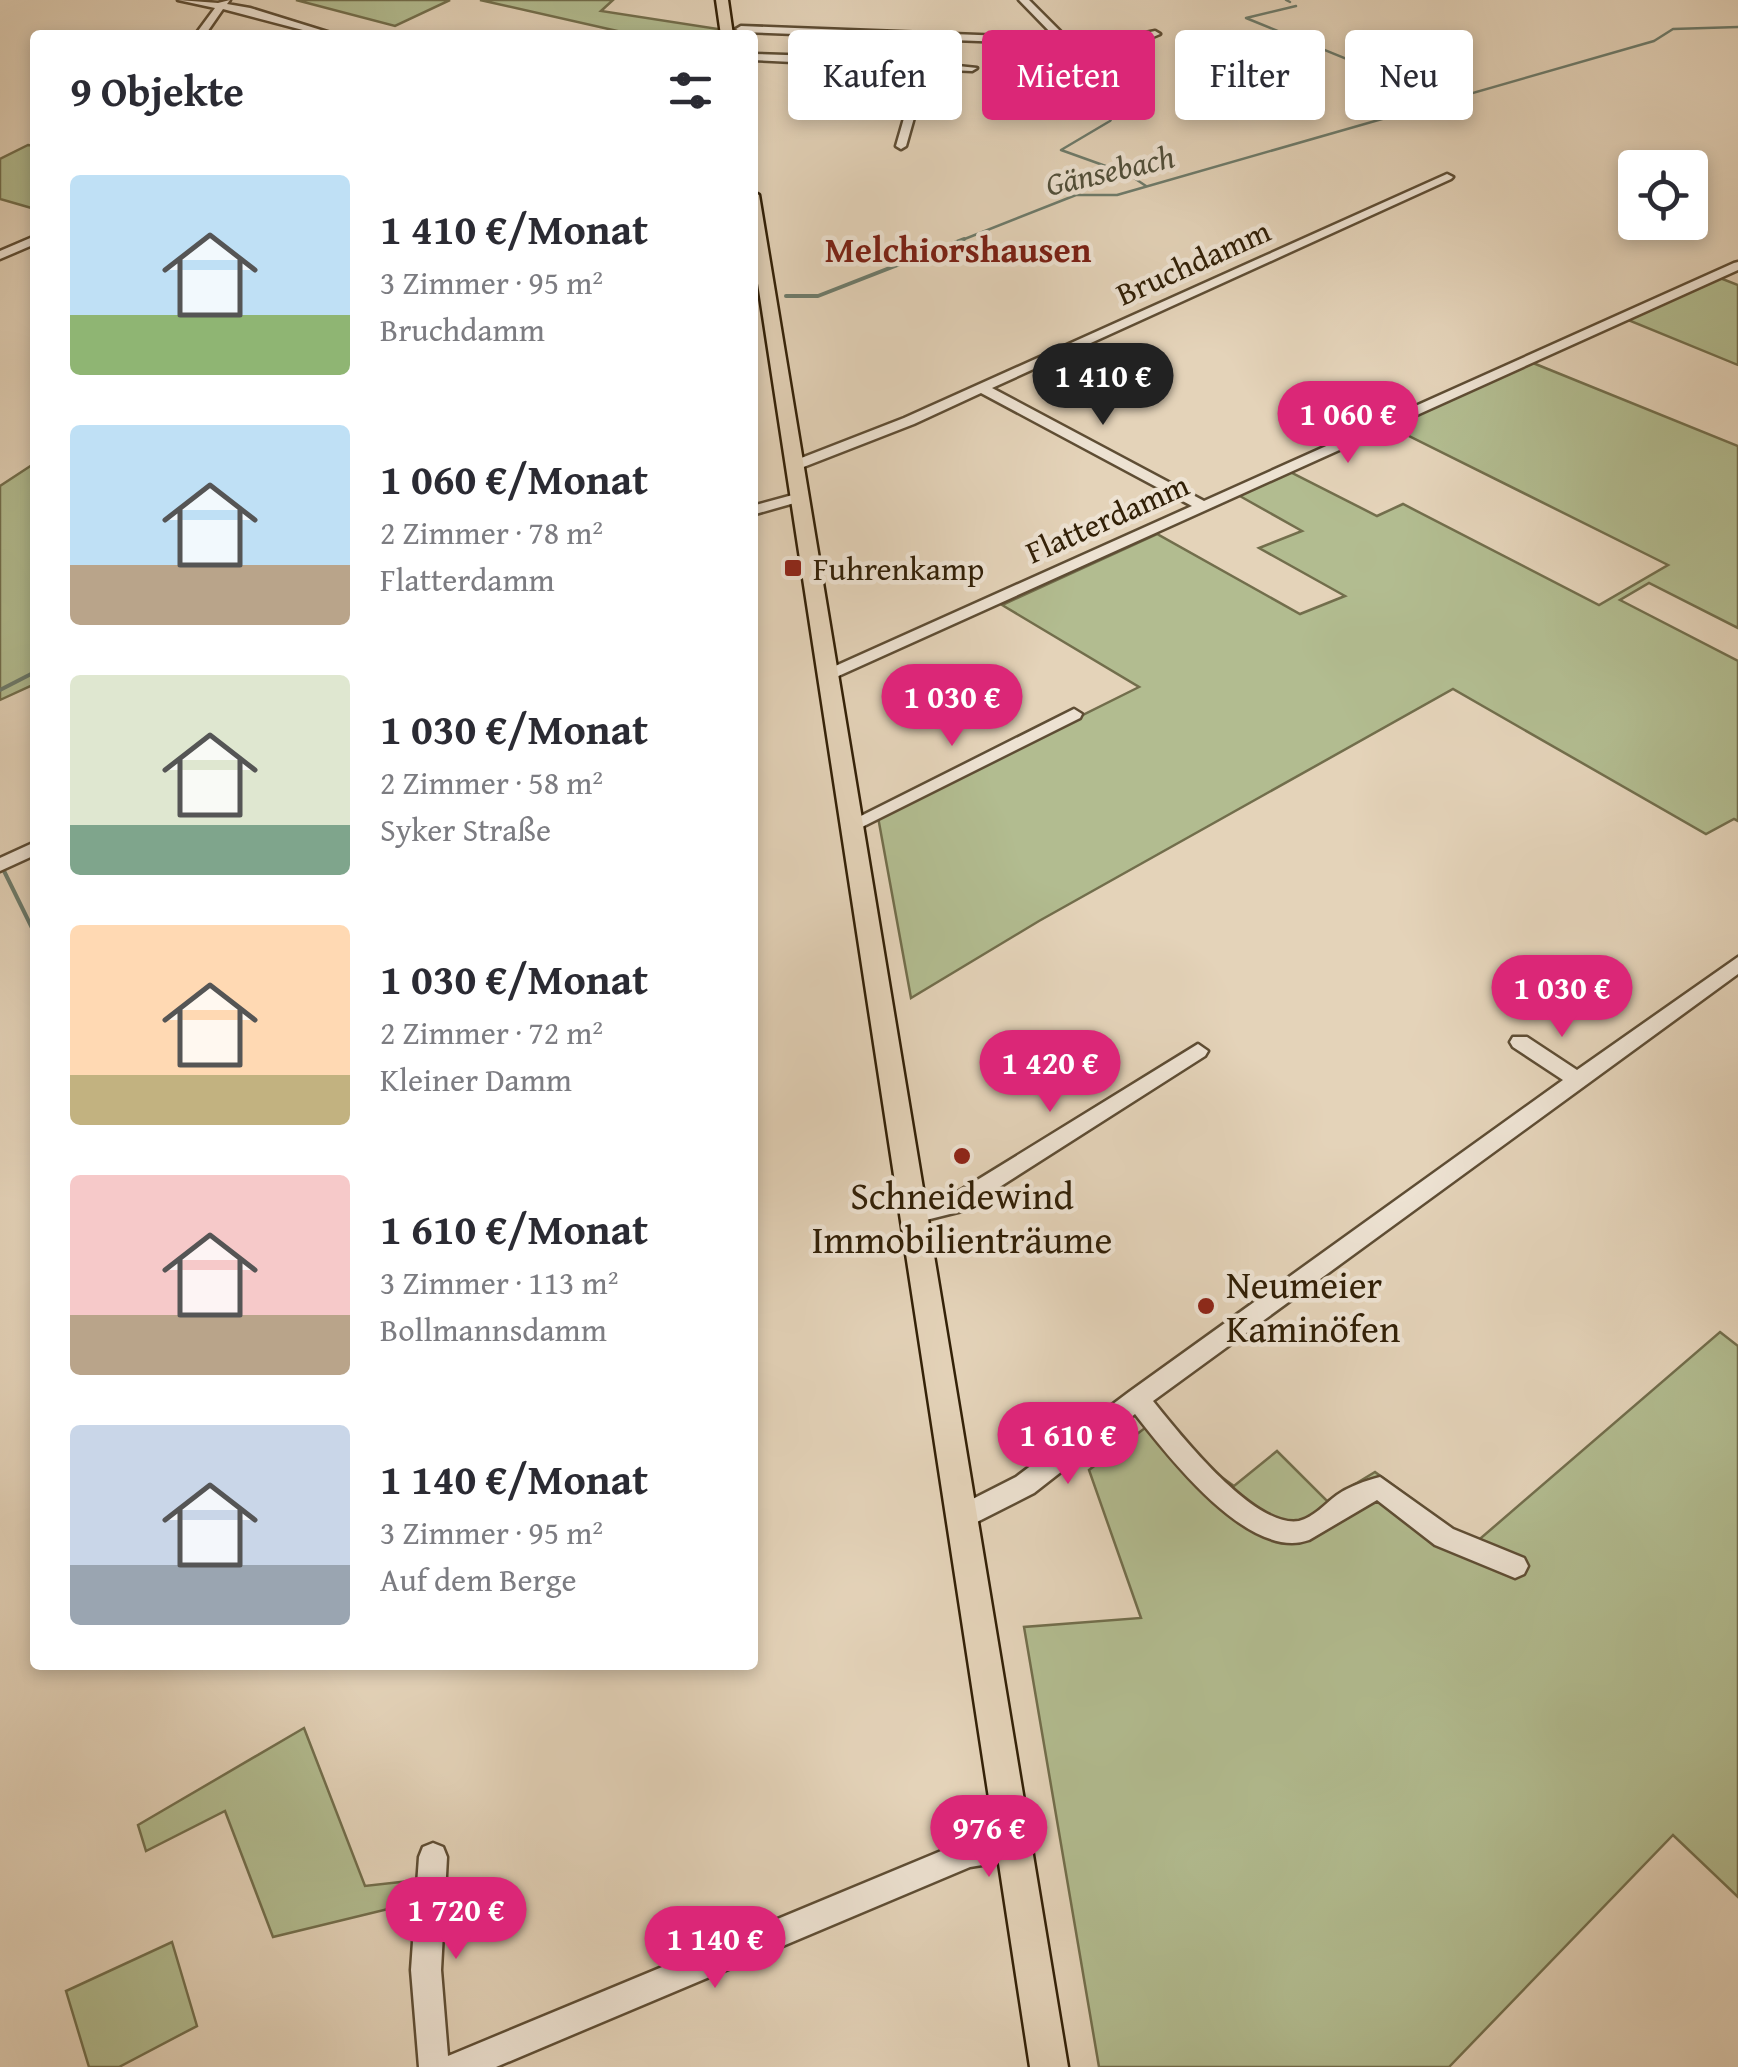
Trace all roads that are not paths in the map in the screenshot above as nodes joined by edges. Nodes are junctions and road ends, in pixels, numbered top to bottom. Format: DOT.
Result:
graph roads {
  1 [pos="183,0"];
  2 [pos="722,0"];
  3 [pos="1024,0"];
  4 [pos="224,3"];
  5 [pos="204,30"];
  6 [pos="315,30"];
  7 [pos="733,30"];
  8 [pos="1054,30"];
  9 [pos="758,32"];
  10 [pos="788,32"];
  11 [pos="758,57"];
  12 [pos="788,58"];
  13 [pos="962,67"];
  14 [pos="972,68"];
  15 [pos="909,120"];
  16 [pos="902,146"];
  17 [pos="1447,177"];
  18 [pos="758,233"];
  19 [pos="30,242"];
  20 [pos="0,255"];
  21 [pos="1738,266"];
  22 [pos="981,388"];
  23 [pos="796,465"];
  24 [pos="800,497"];
  25 [pos="1205,507"];
  26 [pos="758,509"];
  27 [pos="828,675"];
  28 [pos="1074,714"];
  29 [pos="852,826"];
  30 [pos="30,850"];
  31 [pos="0,864"];
  32 [pos="1738,964"];
  33 [pos="1520,1042"];
  34 [pos="1198,1051"];
  35 [pos="1576,1080"];
  36 [pos="914,1215"];
  37 [pos="1137,1398"];
  38 [pos="962,1517"];
  39 [pos="1515,1566"];
  40 [pos="1015,1848"];
  41 [pos="433,1857"];
  42 [pos="434,2067"];
  43 [pos="459,2067"];
  44 [pos="1048,2067"];
  1 -- 4 [label="street"];
  2 -- 7 [label="main road"];
  3 -- 8 [label="street"];
  4 -- 5 [label="street"];
  4 -- 6 [label="street"];
  9 -- 10 [label="street"];
  11 -- 12 [label="street"];
  13 -- 14 [label="street"];
  15 -- 16 [label="street"];
  17 -- 22 [label="street, Bruchdamm"];
  18 -- 23 [label="main road"];
  19 -- 20 [label="street"];
  21 -- 25 [label="street, Flatterdamm"];
  22 -- 23 [label="street, Bruchdamm"];
  22 -- 25 [label="street"];
  23 -- 24 [label="main road"];
  24 -- 26 [label="street"];
  24 -- 27 [label="main road"];
  25 -- 27 [label="street, Flatterdamm"];
  27 -- 29 [label="main road"];
  28 -- 29 [label="street"];
  29 -- 36 [label="main road"];
  30 -- 31 [label="street"];
  32 -- 35 [label="street"];
  33 -- 35 [label="street"];
  34 -- 36 [label="street"];
  35 -- 37 [label="street"];
  36 -- 38 [label="main road"];
  37 -- 38 [label="street"];
  37 -- 39 [label="street"];
  38 -- 40 [label="main road"];
  40 -- 43 [label="street"];
  40 -- 44 [label="main road"];
  41 -- 42 [label="street"];
}
